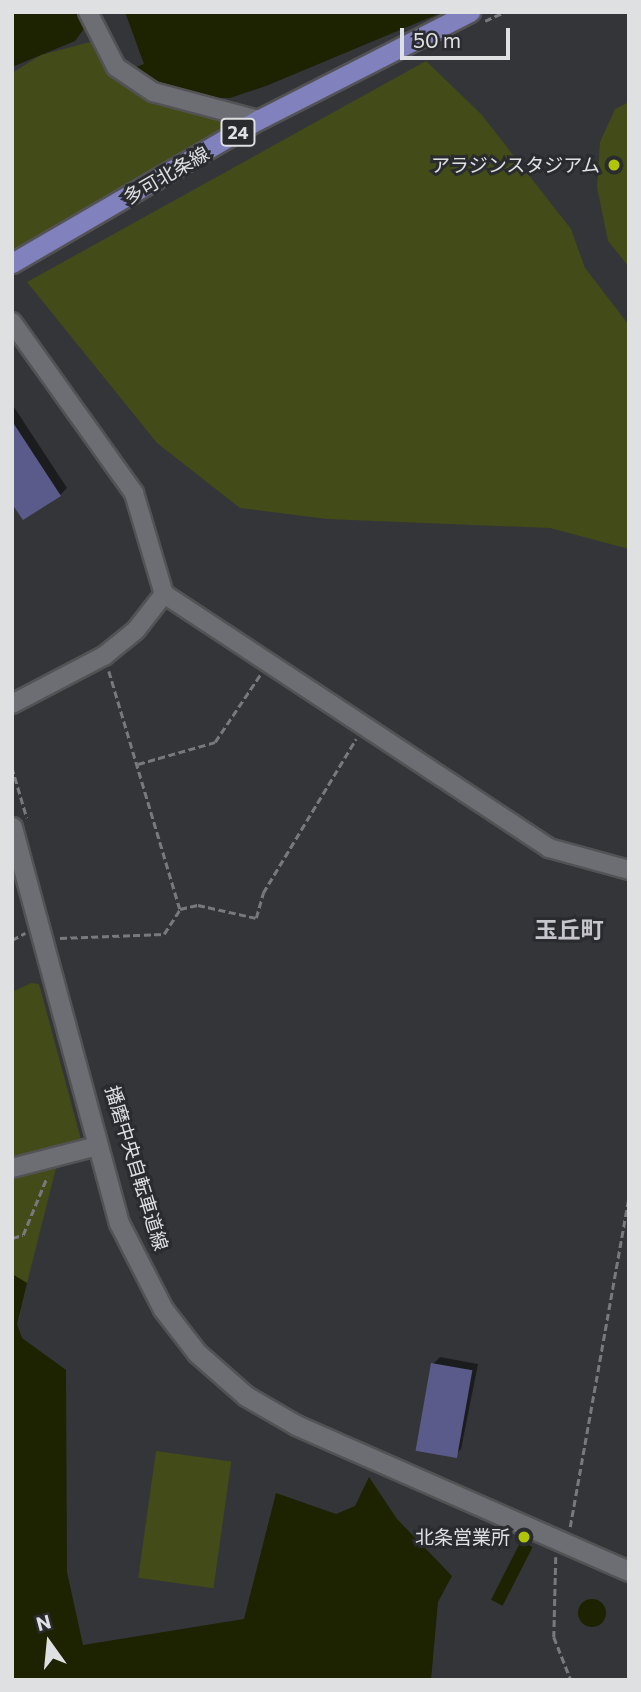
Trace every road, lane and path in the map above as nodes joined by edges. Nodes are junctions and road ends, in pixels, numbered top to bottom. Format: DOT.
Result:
graph roads {
  1 [pos="88,12"];
  2 [pos="470,12"];
  3 [pos="258,120"];
  4 [pos="12,263"];
  5 [pos="12,322"];
  6 [pos="164,594"];
  7 [pos="104,656"];
  8 [pos="269,663"];
  9 [pos="12,704"];
  10 [pos="362,726"];
  11 [pos="138,764"];
  12 [pos="12,767"];
  13 [pos="20,824"];
  14 [pos="629,870"];
  15 [pos="180,909"];
  16 [pos="54,939"];
  17 [pos="97,1146"];
  18 [pos="54,1157"];
  19 [pos="12,1168"];
  20 [pos="629,1195"];
  21 [pos="12,1238"];
  22 [pos="563,1535"];
  23 [pos="629,1572"];
  24 [pos="571,1680"];
  1 -- 3 [label="street"];
  2 -- 3 [label="main road, 多可北条線 / 24"];
  3 -- 4 [label="main road, 多可北条線 / 24"];
  5 -- 6 [label="street"];
  6 -- 7 [label="street"];
  6 -- 8 [label="street"];
  7 -- 9 [label="street"];
  7 -- 11 [label="path"];
  8 -- 10 [label="street"];
  8 -- 11 [label="path"];
  10 -- 14 [label="street"];
  10 -- 15 [label="path"];
  11 -- 15 [label="path"];
  12 -- 13 [label="path"];
  13 -- 16 [label="street"];
  15 -- 16 [label="path"];
  16 -- 17 [label="street"];
  17 -- 18 [label="street"];
  17 -- 22 [label="street"];
  18 -- 19 [label="street"];
  18 -- 21 [label="path"];
  20 -- 22 [label="path"];
  22 -- 23 [label="street"];
  22 -- 24 [label="path"];
}
